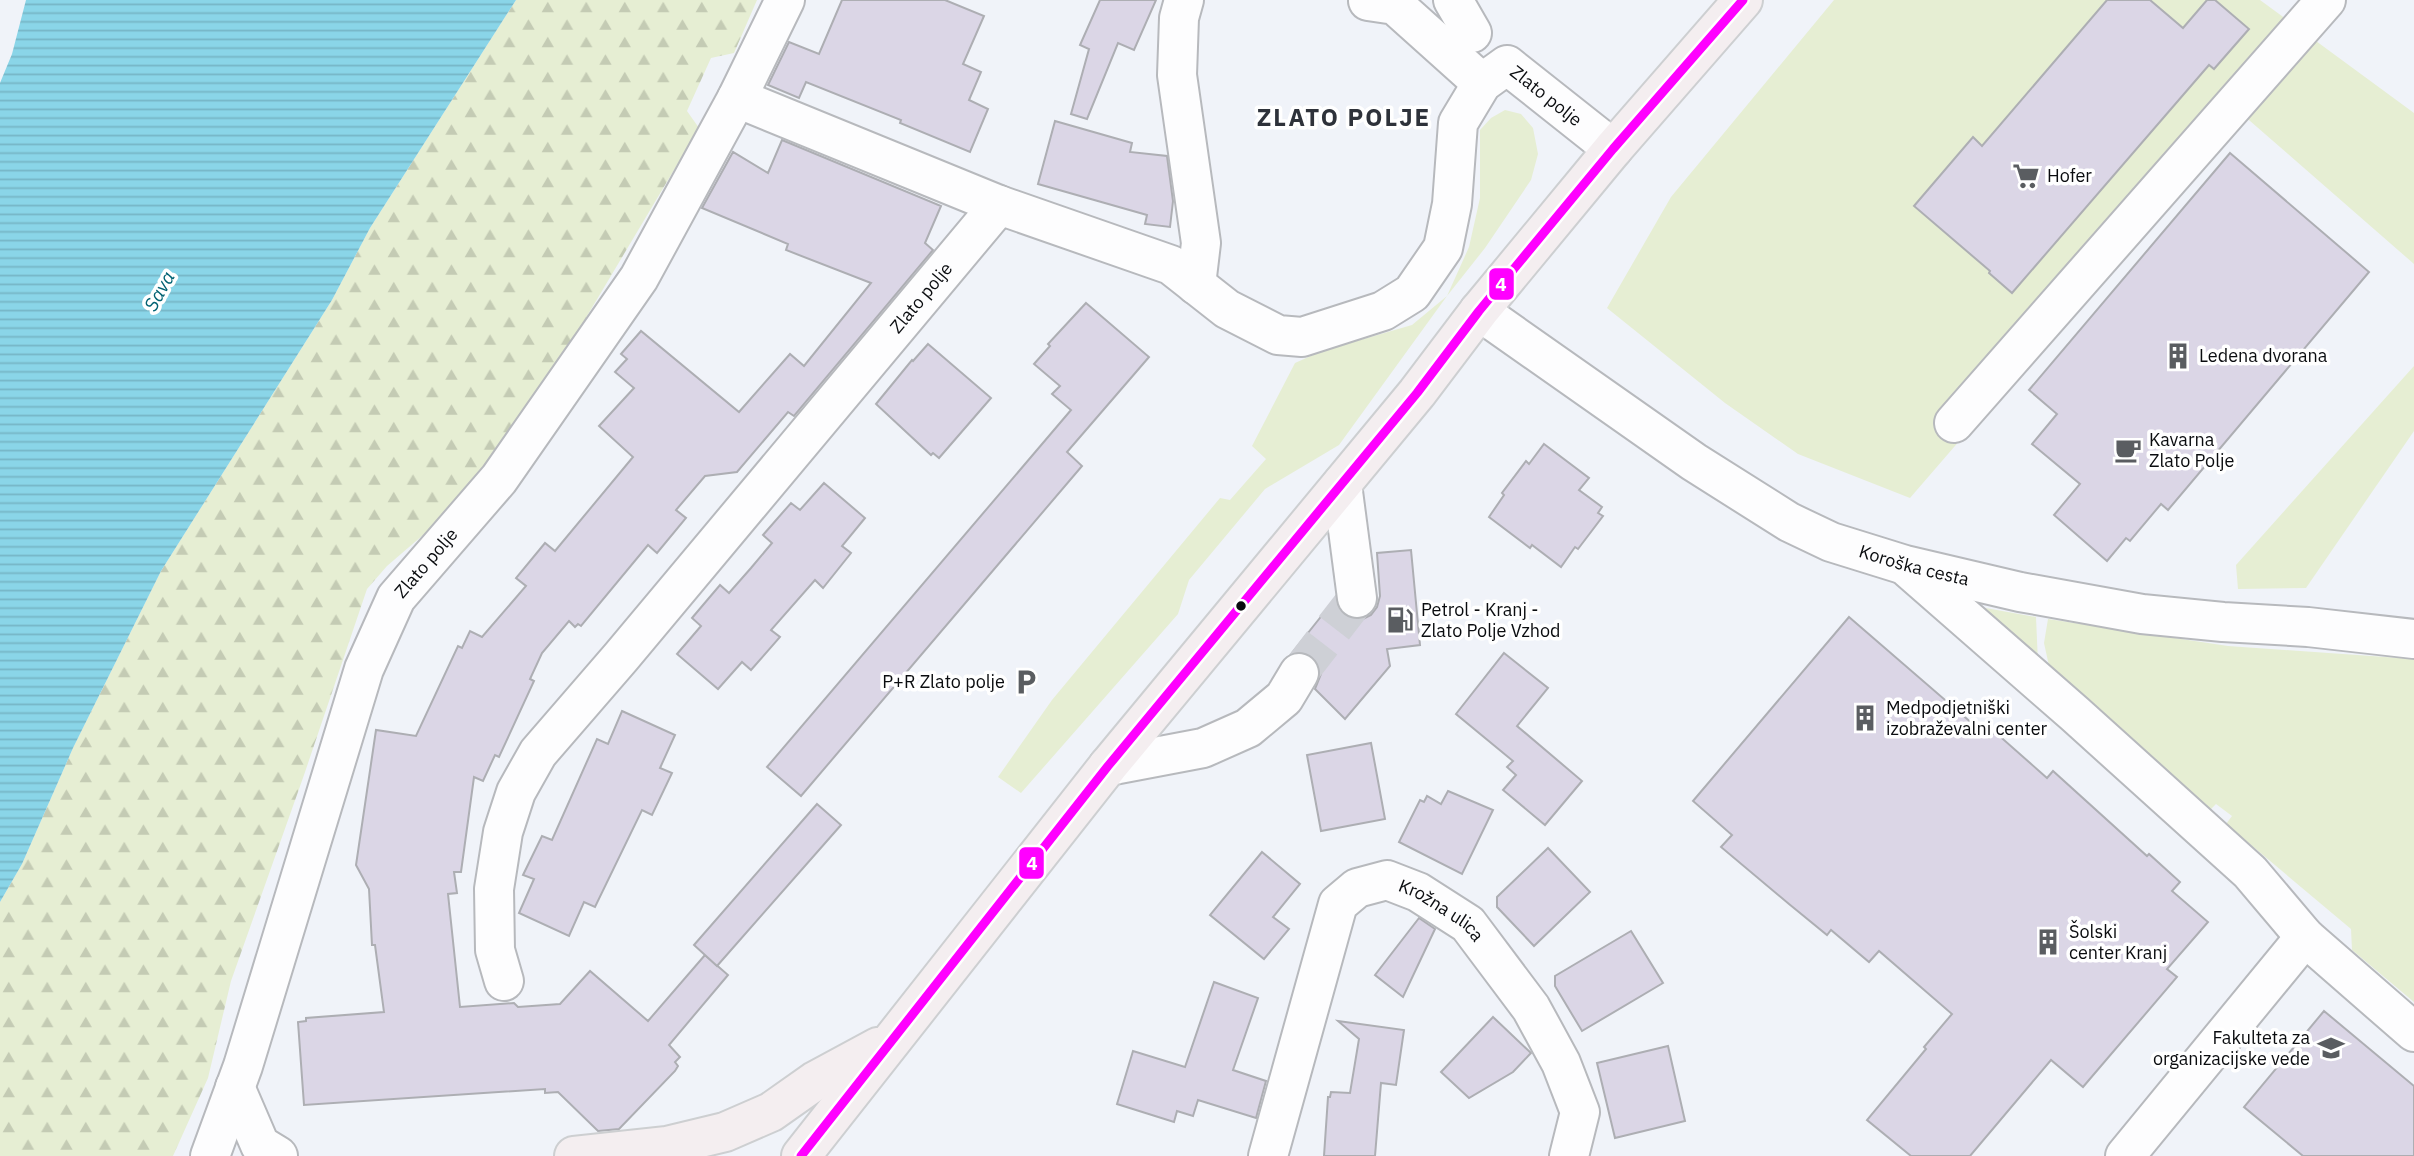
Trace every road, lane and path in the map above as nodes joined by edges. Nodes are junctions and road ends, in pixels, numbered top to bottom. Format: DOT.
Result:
graph roads {
  1 [pos="785,0"];
  2 [pos="1184,0"];
  3 [pos="1453,0"];
  4 [pos="1743,0"];
  5 [pos="2326,0"];
  6 [pos="1368,1"];
  7 [pos="1472,33"];
  8 [pos="1482,83"];
  9 [pos="737,98"];
  10 [pos="1613,149"];
  11 [pos="999,205"];
  12 [pos="1196,285"];
  13 [pos="1479,311"];
  14 [pos="1954,423"];
  15 [pos="1342,484"];
  16 [pos="1905,565"];
  17 [pos="1357,597"];
  18 [pos="2414,639"];
  19 [pos="1299,673"];
  20 [pos="1108,766"];
  21 [pos="2305,937"];
  22 [pos="504,981"];
  23 [pos="2414,1032"];
  24 [pos="892,1039"];
  25 [pos="235,1087"];
  26 [pos="210,1156"];
  27 [pos="278,1156"];
  28 [pos="574,1156"];
  29 [pos="801,1156"];
  30 [pos="1268,1156"];
  31 [pos="1569,1156"];
  32 [pos="2125,1156"];
  1 -- 9 [label="street, Zlato polje"];
  2 -- 12 [label="street"];
  3 -- 7 [label="street"];
  4 -- 10 [label="main road"];
  5 -- 14 [label="street"];
  6 -- 8 [label="street"];
  8 -- 10 [label="street, Zlato polje"];
  8 -- 12 [label="street, Zlato polje"];
  9 -- 11 [label="street, Zlato polje"];
  9 -- 25 [label="street, Zlato polje"];
  10 -- 13 [label="main road"];
  11 -- 12 [label="street, Zlato polje"];
  11 -- 22 [label="street, Zlato polje"];
  13 -- 15 [label="main road"];
  13 -- 16 [label="street, Koroška cesta"];
  15 -- 17 [label="street"];
  15 -- 20 [label="main road"];
  16 -- 18 [label="street, Koroška cesta"];
  16 -- 21 [label="street"];
  19 -- 20 [label="street"];
  20 -- 24 [label="main road"];
  21 -- 23 [label="street"];
  21 -- 32 [label="street"];
  24 -- 28 [label="main road"];
  24 -- 29 [label="main road"];
  25 -- 26 [label="street, Zlato polje"];
  25 -- 27 [label="street"];
  30 -- 31 [label="street, Krožna ulica"];
}
